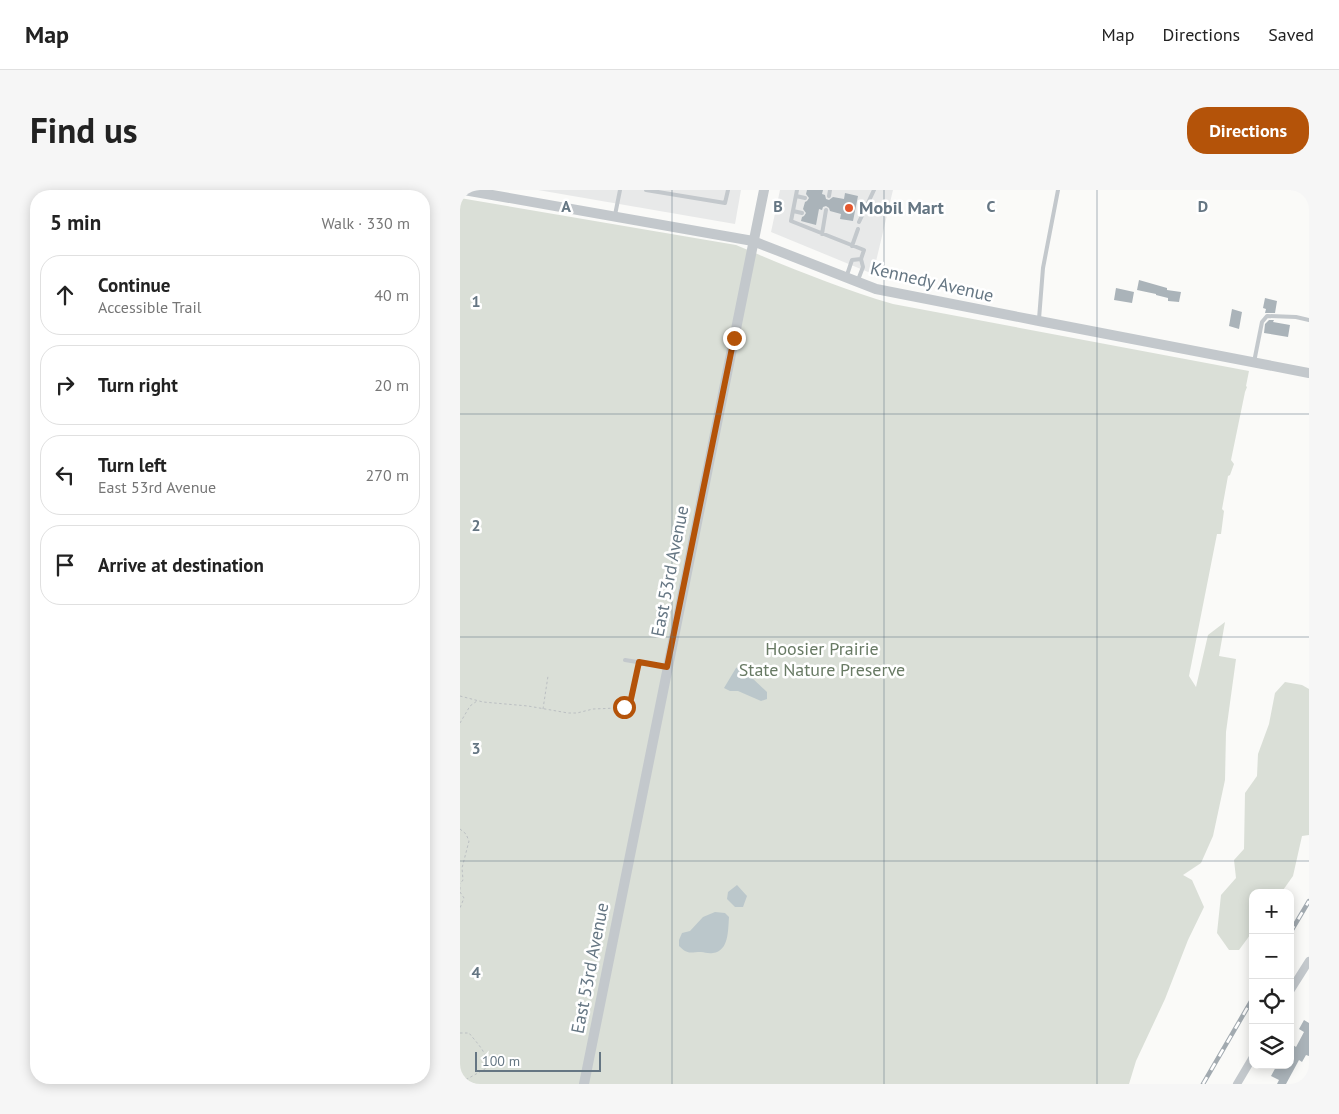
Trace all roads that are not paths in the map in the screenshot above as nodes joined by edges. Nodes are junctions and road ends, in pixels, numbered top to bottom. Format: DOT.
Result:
graph roads {
  1 [pos="464,190"];
  2 [pos="620,190"];
  3 [pos="646,190"];
  4 [pos="728,190"];
  5 [pos="764,190"];
  6 [pos="797,190"];
  7 [pos="829,190"];
  8 [pos="874,190"];
  9 [pos="1058,190"];
  10 [pos="796,196"];
  11 [pos="829,196"];
  12 [pos="805,198"];
  13 [pos="826,210"];
  14 [pos="793,211"];
  15 [pos="802,213"];
  16 [pos="614,216"];
  17 [pos="818,216"];
  18 [pos="825,217"];
  19 [pos="860,222"];
  20 [pos="858,229"];
  21 [pos="822,234"];
  22 [pos="753,241"];
  23 [pos="852,246"];
  24 [pos="861,259"];
  25 [pos="846,277"];
  26 [pos="858,282"];
  27 [pos="1309,320"];
  28 [pos="1039,322"];
  29 [pos="1254,362"];
  30 [pos="1309,372"];
  31 [pos="625,660"];
  32 [pos="667,667"];
  33 [pos="1309,961"];
  34 [pos="1294,985"];
  35 [pos="1249,1064"];
  36 [pos="584,1084"];
  37 [pos="1237,1084"];
  1 -- 16 [label="street, Kennedy Avenue"];
  2 -- 16 [label="lane"];
  3 -- 4 [label="lane"];
  5 -- 22 [label="street, East 53rd Avenue"];
  6 -- 10 [label="lane"];
  7 -- 11 [label="lane"];
  8 -- 19 [label="lane"];
  9 -- 28 [label="lane"];
  10 -- 12 [label="lane"];
  10 -- 14 [label="lane"];
  13 -- 18 [label="lane"];
  14 -- 15 [label="lane"];
  14 -- 21 [label="lane"];
  16 -- 22 [label="street, Kennedy Avenue"];
  17 -- 18 [label="lane"];
  18 -- 21 [label="lane"];
  20 -- 23 [label="lane"];
  21 -- 23 [label="lane"];
  22 -- 25 [label="street, Kennedy Avenue"];
  22 -- 32 [label="street, East 53rd Avenue"];
  23 -- 24 [label="lane"];
  24 -- 25 [label="lane"];
  24 -- 26 [label="lane"];
  25 -- 26 [label="street, Kennedy Avenue"];
  26 -- 28 [label="street, Kennedy Avenue"];
  27 -- 29 [label="lane"];
  28 -- 29 [label="street, Kennedy Avenue"];
  29 -- 30 [label="street, Kennedy Avenue"];
  31 -- 32 [label="lane"];
  32 -- 36 [label="street, East 53rd Avenue"];
  33 -- 34 [label="street"];
  35 -- 37 [label="street"];
}
